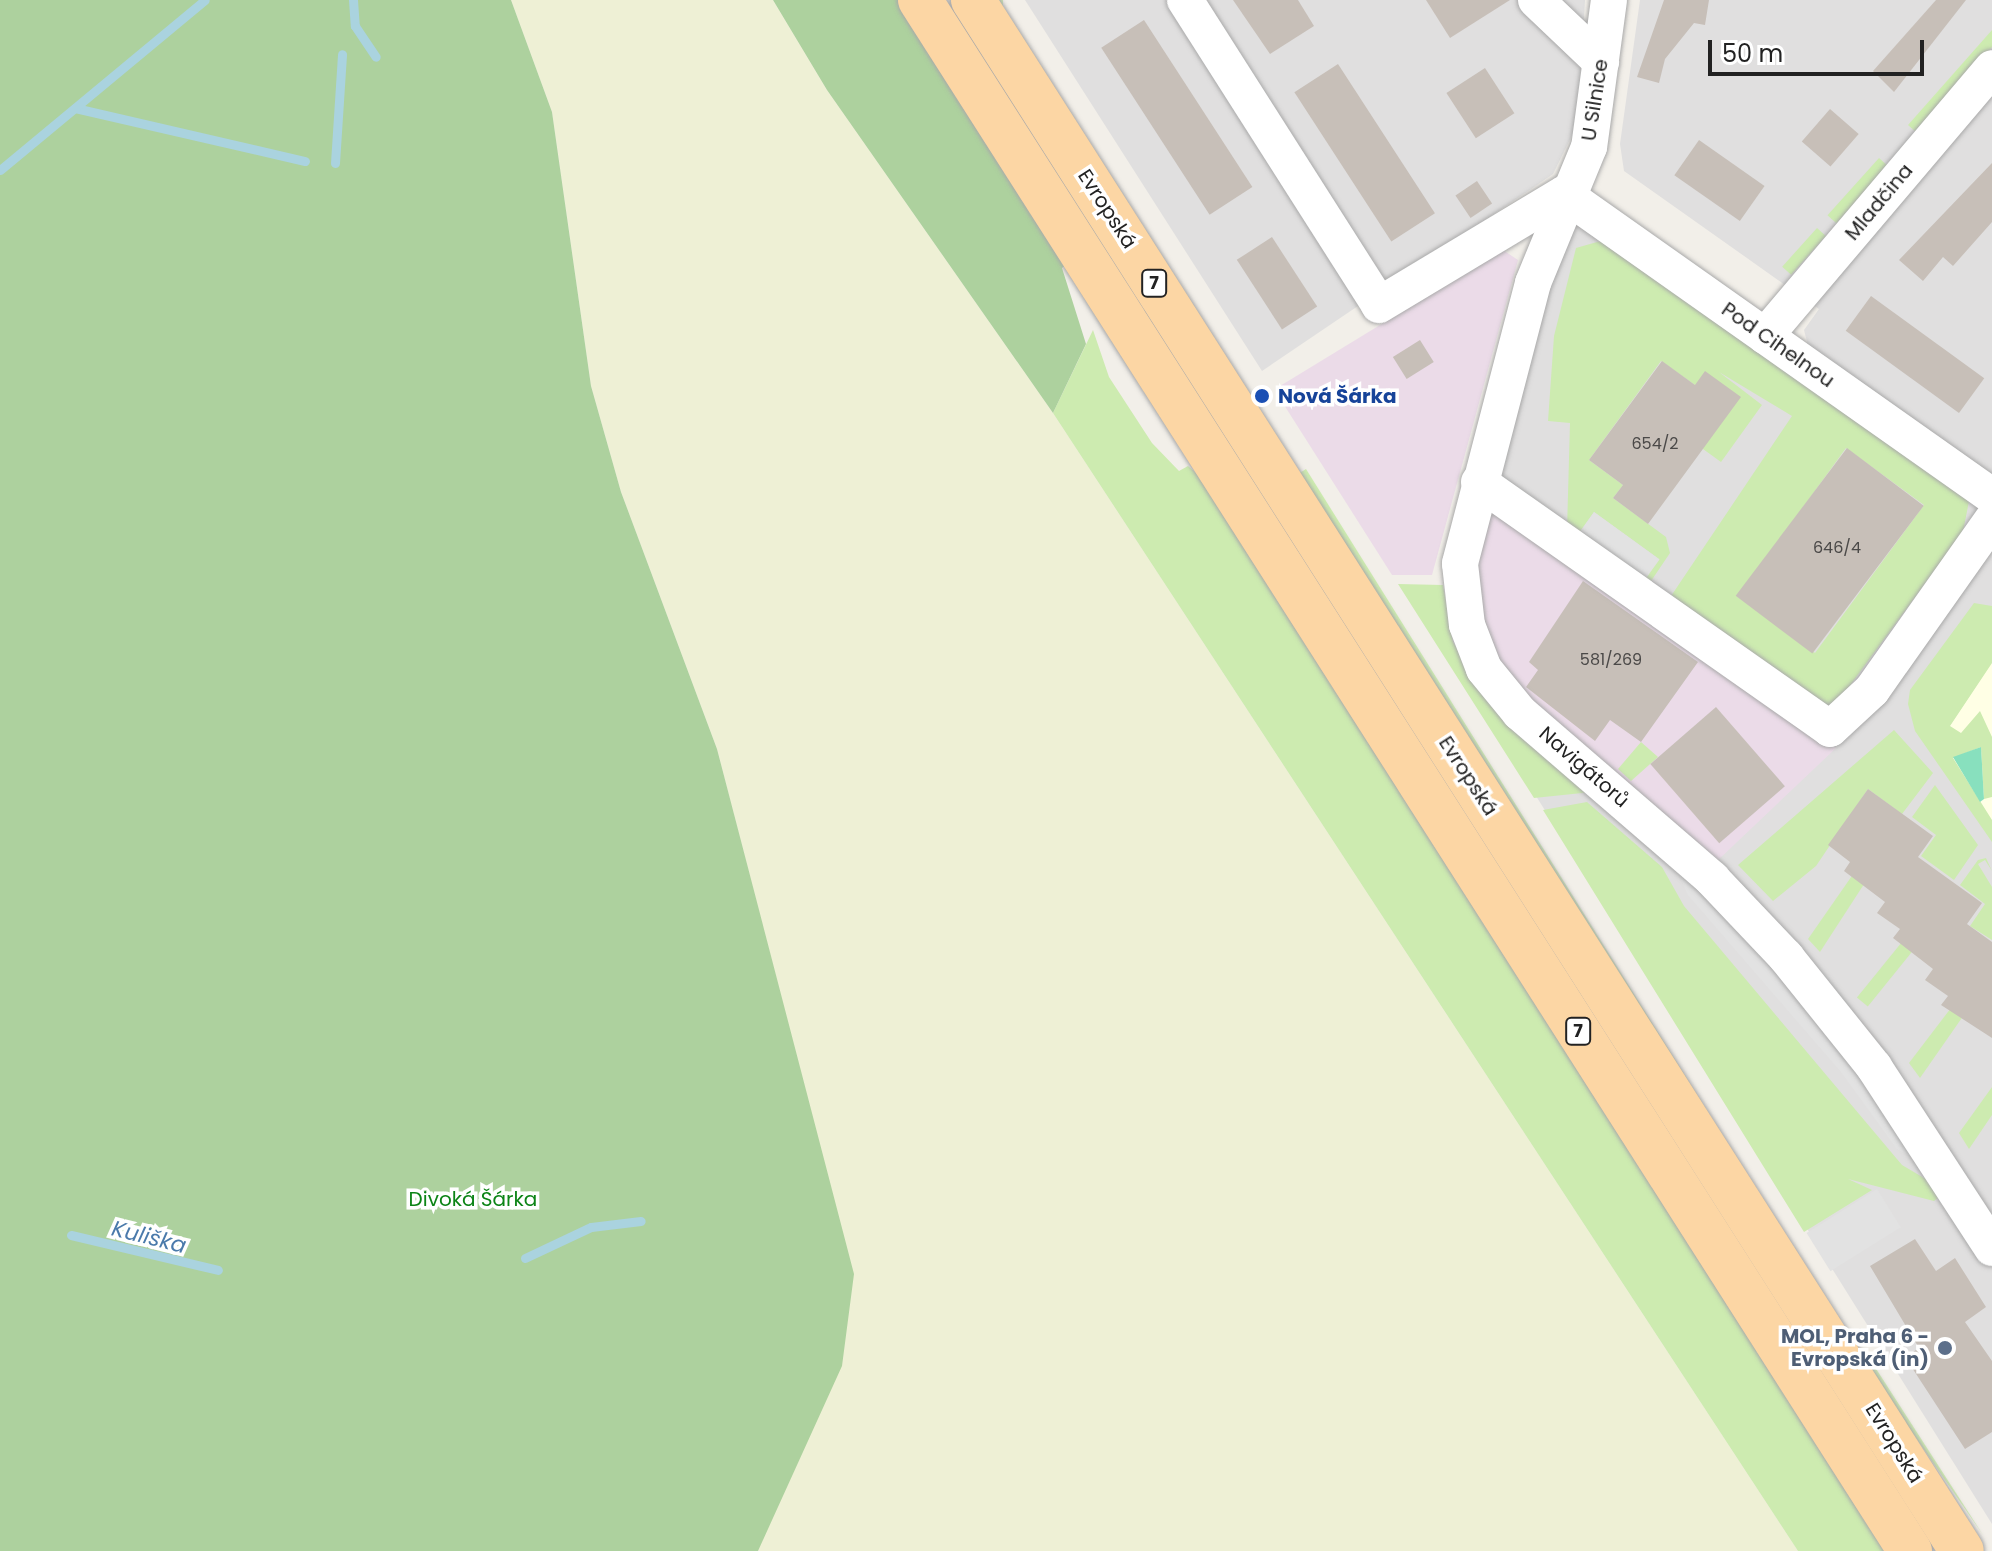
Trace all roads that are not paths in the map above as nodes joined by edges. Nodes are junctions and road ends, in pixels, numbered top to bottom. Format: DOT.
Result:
graph roads {
  1 [pos="920,0"];
  2 [pos="973,0"];
  3 [pos="1185,0"];
  4 [pos="1536,0"];
  5 [pos="1609,0"];
  6 [pos="1601,62"];
  7 [pos="1992,68"];
  8 [pos="1564,194"];
  9 [pos="1765,336"];
  10 [pos="1479,482"];
  11 [pos="1992,496"];
  12 [pos="1992,520"];
  13 [pos="1992,1248"];
  14 [pos="1910,1551"];
  15 [pos="1962,1551"];
  1 -- 14 [label="main road, 7"];
  2 -- 15 [label="main road, Evropská / 7"];
  3 -- 8 [label="street"];
  4 -- 6 [label="street"];
  5 -- 6 [label="street, U Silnice"];
  6 -- 8 [label="street, U Silnice"];
  7 -- 9 [label="street, Mladčina"];
  8 -- 9 [label="street, Pod Cihelnou"];
  8 -- 10 [label="street, Navigátorů"];
  9 -- 11 [label="street, Pod Cihelnou"];
  10 -- 12 [label="street"];
  10 -- 13 [label="street, Navigátorů"];
}
